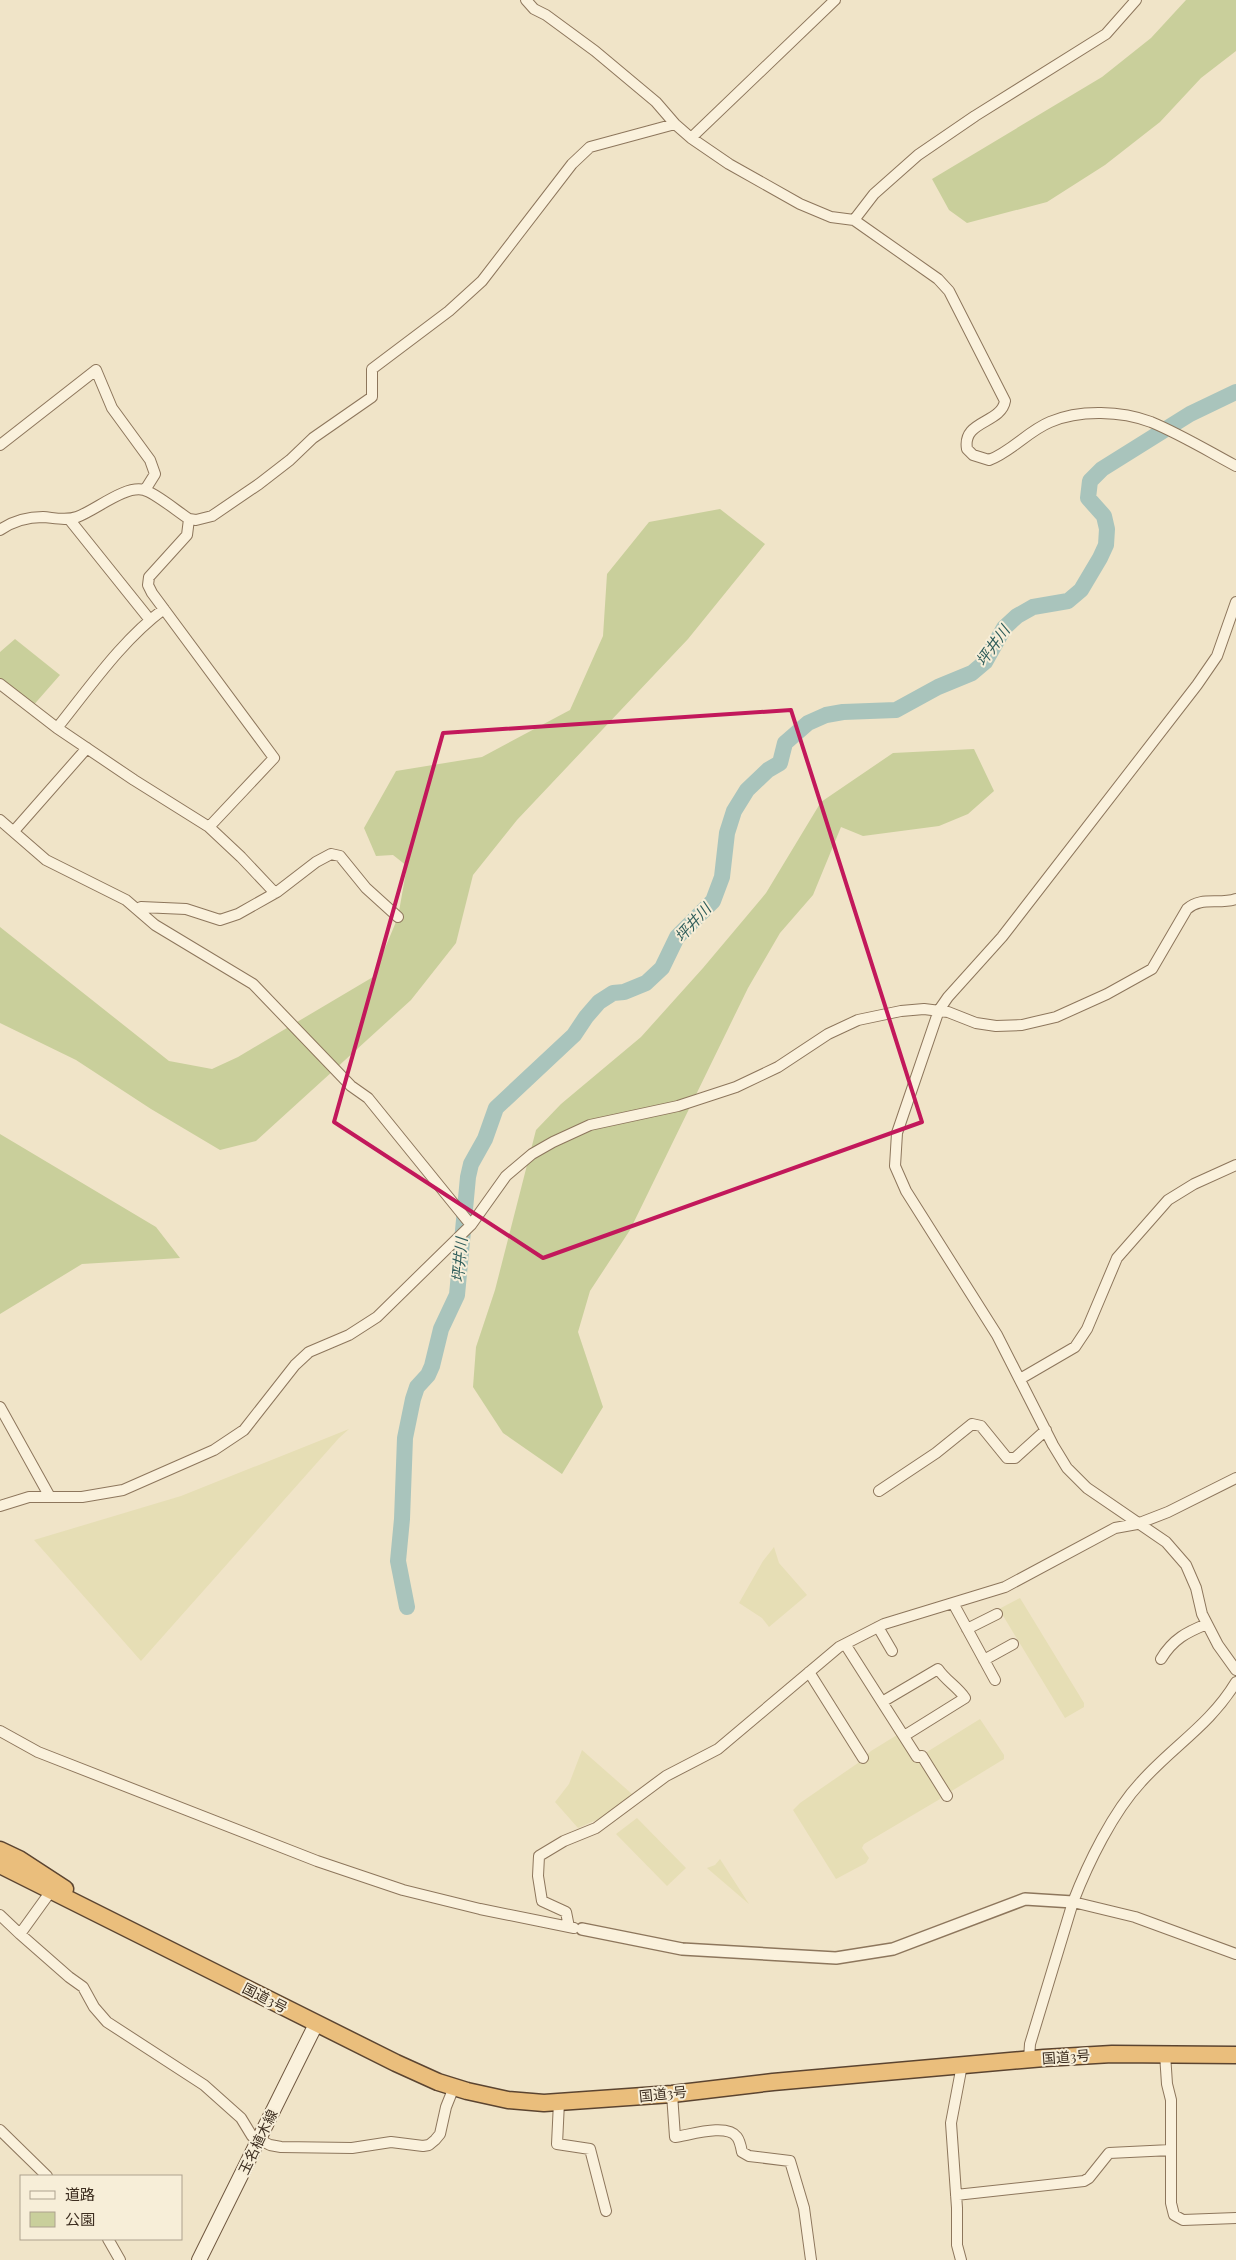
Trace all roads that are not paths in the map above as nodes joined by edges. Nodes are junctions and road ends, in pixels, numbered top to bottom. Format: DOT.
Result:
graph roads {
  1 [pos="526,0"];
  2 [pos="835,0"];
  3 [pos="1136,0"];
  4 [pos="675,124"];
  5 [pos="691,138"];
  6 [pos="854,220"];
  7 [pos="0,445"];
  8 [pos="1236,466"];
  9 [pos="145,490"];
  10 [pos="69,519"];
  11 [pos="189,519"];
  12 [pos="0,530"];
  13 [pos="1236,602"];
  14 [pos="164,609"];
  15 [pos="150,620"];
  16 [pos="0,684"];
  17 [pos="57,728"];
  18 [pos="88,748"];
  19 [pos="0,820"];
  20 [pos="209,827"];
  21 [pos="14,831"];
  22 [pos="274,893"];
  23 [pos="1236,899"];
  24 [pos="137,909"];
  25 [pos="398,917"];
  26 [pos="939,1010"];
  27 [pos="1236,1165"];
  28 [pos="471,1225"];
  29 [pos="1020,1379"];
  30 [pos="0,1407"];
  31 [pos="1046,1430"];
  32 [pos="1236,1478"];
  33 [pos="879,1491"];
  34 [pos="50,1497"];
  35 [pos="0,1506"];
  36 [pos="1137,1524"];
  37 [pos="953,1603"];
  38 [pos="997,1614"];
  39 [pos="1207,1624"];
  40 [pos="878,1627"];
  41 [pos="967,1629"];
  42 [pos="845,1644"];
  43 [pos="1014,1644"];
  44 [pos="892,1651"];
  45 [pos="1161,1659"];
  46 [pos="984,1660"];
  47 [pos="1236,1670"];
  48 [pos="809,1672"];
  49 [pos="995,1680"];
  50 [pos="1236,1682"];
  51 [pos="882,1702"];
  52 [pos="0,1731"];
  53 [pos="904,1736"];
  54 [pos="863,1758"];
  55 [pos="947,1796"];
  56 [pos="0,1842"];
  57 [pos="0,1850"];
  58 [pos="19,1858"];
  59 [pos="0,1865"];
  60 [pos="51,1892"];
  61 [pos="1073,1902"];
  62 [pos="0,1916"];
  63 [pos="569,1926"];
  64 [pos="126,1928"];
  65 [pos="582,1929"];
  66 [pos="20,1934"];
  67 [pos="1236,1954"];
  68 [pos="316,2024"];
  69 [pos="1165,2054"];
  70 [pos="1236,2055"];
  71 [pos="1029,2059"];
  72 [pos="962,2065"];
  73 [pos="454,2087"];
  74 [pos="672,2094"];
  75 [pos="559,2102"];
  76 [pos="0,2130"];
  77 [pos="259,2140"];
  78 [pos="1171,2150"];
  79 [pos="47,2175"];
  80 [pos="956,2195"];
  81 [pos="606,2211"];
  82 [pos="1236,2218"];
  83 [pos="109,2240"];
  84 [pos="120,2260"];
  85 [pos="199,2260"];
  86 [pos="812,2260"];
  87 [pos="960,2260"];
  1 -- 4 [label="street"];
  2 -- 5 [label="street"];
  3 -- 6 [label="street"];
  4 -- 5 [label="street"];
  4 -- 11 [label="street"];
  5 -- 6 [label="street"];
  6 -- 8 [label="street"];
  7 -- 9 [label="street"];
  9 -- 10 [label="street"];
  9 -- 11 [label="street"];
  10 -- 12 [label="street"];
  10 -- 15 [label="street"];
  11 -- 14 [label="street"];
  13 -- 26 [label="street"];
  14 -- 15 [label="street"];
  14 -- 20 [label="street"];
  15 -- 17 [label="street"];
  16 -- 17 [label="street"];
  17 -- 18 [label="street"];
  18 -- 20 [label="street"];
  18 -- 21 [label="street"];
  19 -- 21 [label="street"];
  20 -- 22 [label="street"];
  21 -- 24 [label="street"];
  22 -- 24 [label="street"];
  22 -- 25 [label="street"];
  23 -- 26 [label="street"];
  24 -- 28 [label="street"];
  26 -- 28 [label="street"];
  26 -- 29 [label="street"];
  27 -- 29 [label="street"];
  28 -- 34 [label="street"];
  29 -- 31 [label="street"];
  30 -- 34 [label="street"];
  31 -- 33 [label="street"];
  31 -- 36 [label="street"];
  32 -- 36 [label="street"];
  34 -- 35 [label="street"];
  36 -- 37 [label="street"];
  36 -- 39 [label="street"];
  37 -- 40 [label="street"];
  37 -- 41 [label="street"];
  38 -- 41 [label="street"];
  39 -- 45 [label="street"];
  39 -- 47 [label="street"];
  40 -- 42 [label="street"];
  40 -- 44 [label="street"];
  41 -- 46 [label="street"];
  42 -- 48 [label="street"];
  42 -- 51 [label="street"];
  43 -- 46 [label="street"];
  46 -- 49 [label="street"];
  48 -- 54 [label="street"];
  48 -- 63 [label="street"];
  50 -- 61 [label="street"];
  51 -- 53 [label="street"];
  51 -- 53 [label="street"];
  52 -- 63 [label="street"];
  53 -- 55 [label="street"];
  56 -- 58 [label="street"];
  57 -- 58 [label="highway, 国道3号"];
  58 -- 64 [label="highway, 国道3号"];
  59 -- 60 [label="highway, 国道3号"];
  60 -- 64 [label="highway, 国道3号"];
  60 -- 66 [label="street"];
  61 -- 65 [label="street"];
  61 -- 67 [label="street"];
  61 -- 71 [label="street"];
  62 -- 66 [label="street"];
  63 -- 65 [label="street"];
  64 -- 68 [label="highway, 国道3号"];
  66 -- 77 [label="street"];
  68 -- 73 [label="highway, 国道3号"];
  68 -- 77 [label="main road, 玉名植木線"];
  69 -- 70 [label="highway, 国道3号"];
  69 -- 71 [label="highway, 国道3号"];
  69 -- 78 [label="street"];
  71 -- 72 [label="highway, 国道3号"];
  72 -- 74 [label="highway, 国道3号"];
  72 -- 80 [label="street"];
  73 -- 75 [label="highway, 国道3号"];
  73 -- 77 [label="street"];
  74 -- 75 [label="highway, 国道3号"];
  74 -- 86 [label="street"];
  75 -- 81 [label="street"];
  76 -- 79 [label="street"];
  77 -- 85 [label="main road, 玉名植木線"];
  78 -- 80 [label="street"];
  78 -- 82 [label="street"];
  80 -- 87 [label="street"];
  83 -- 84 [label="street"];
}
